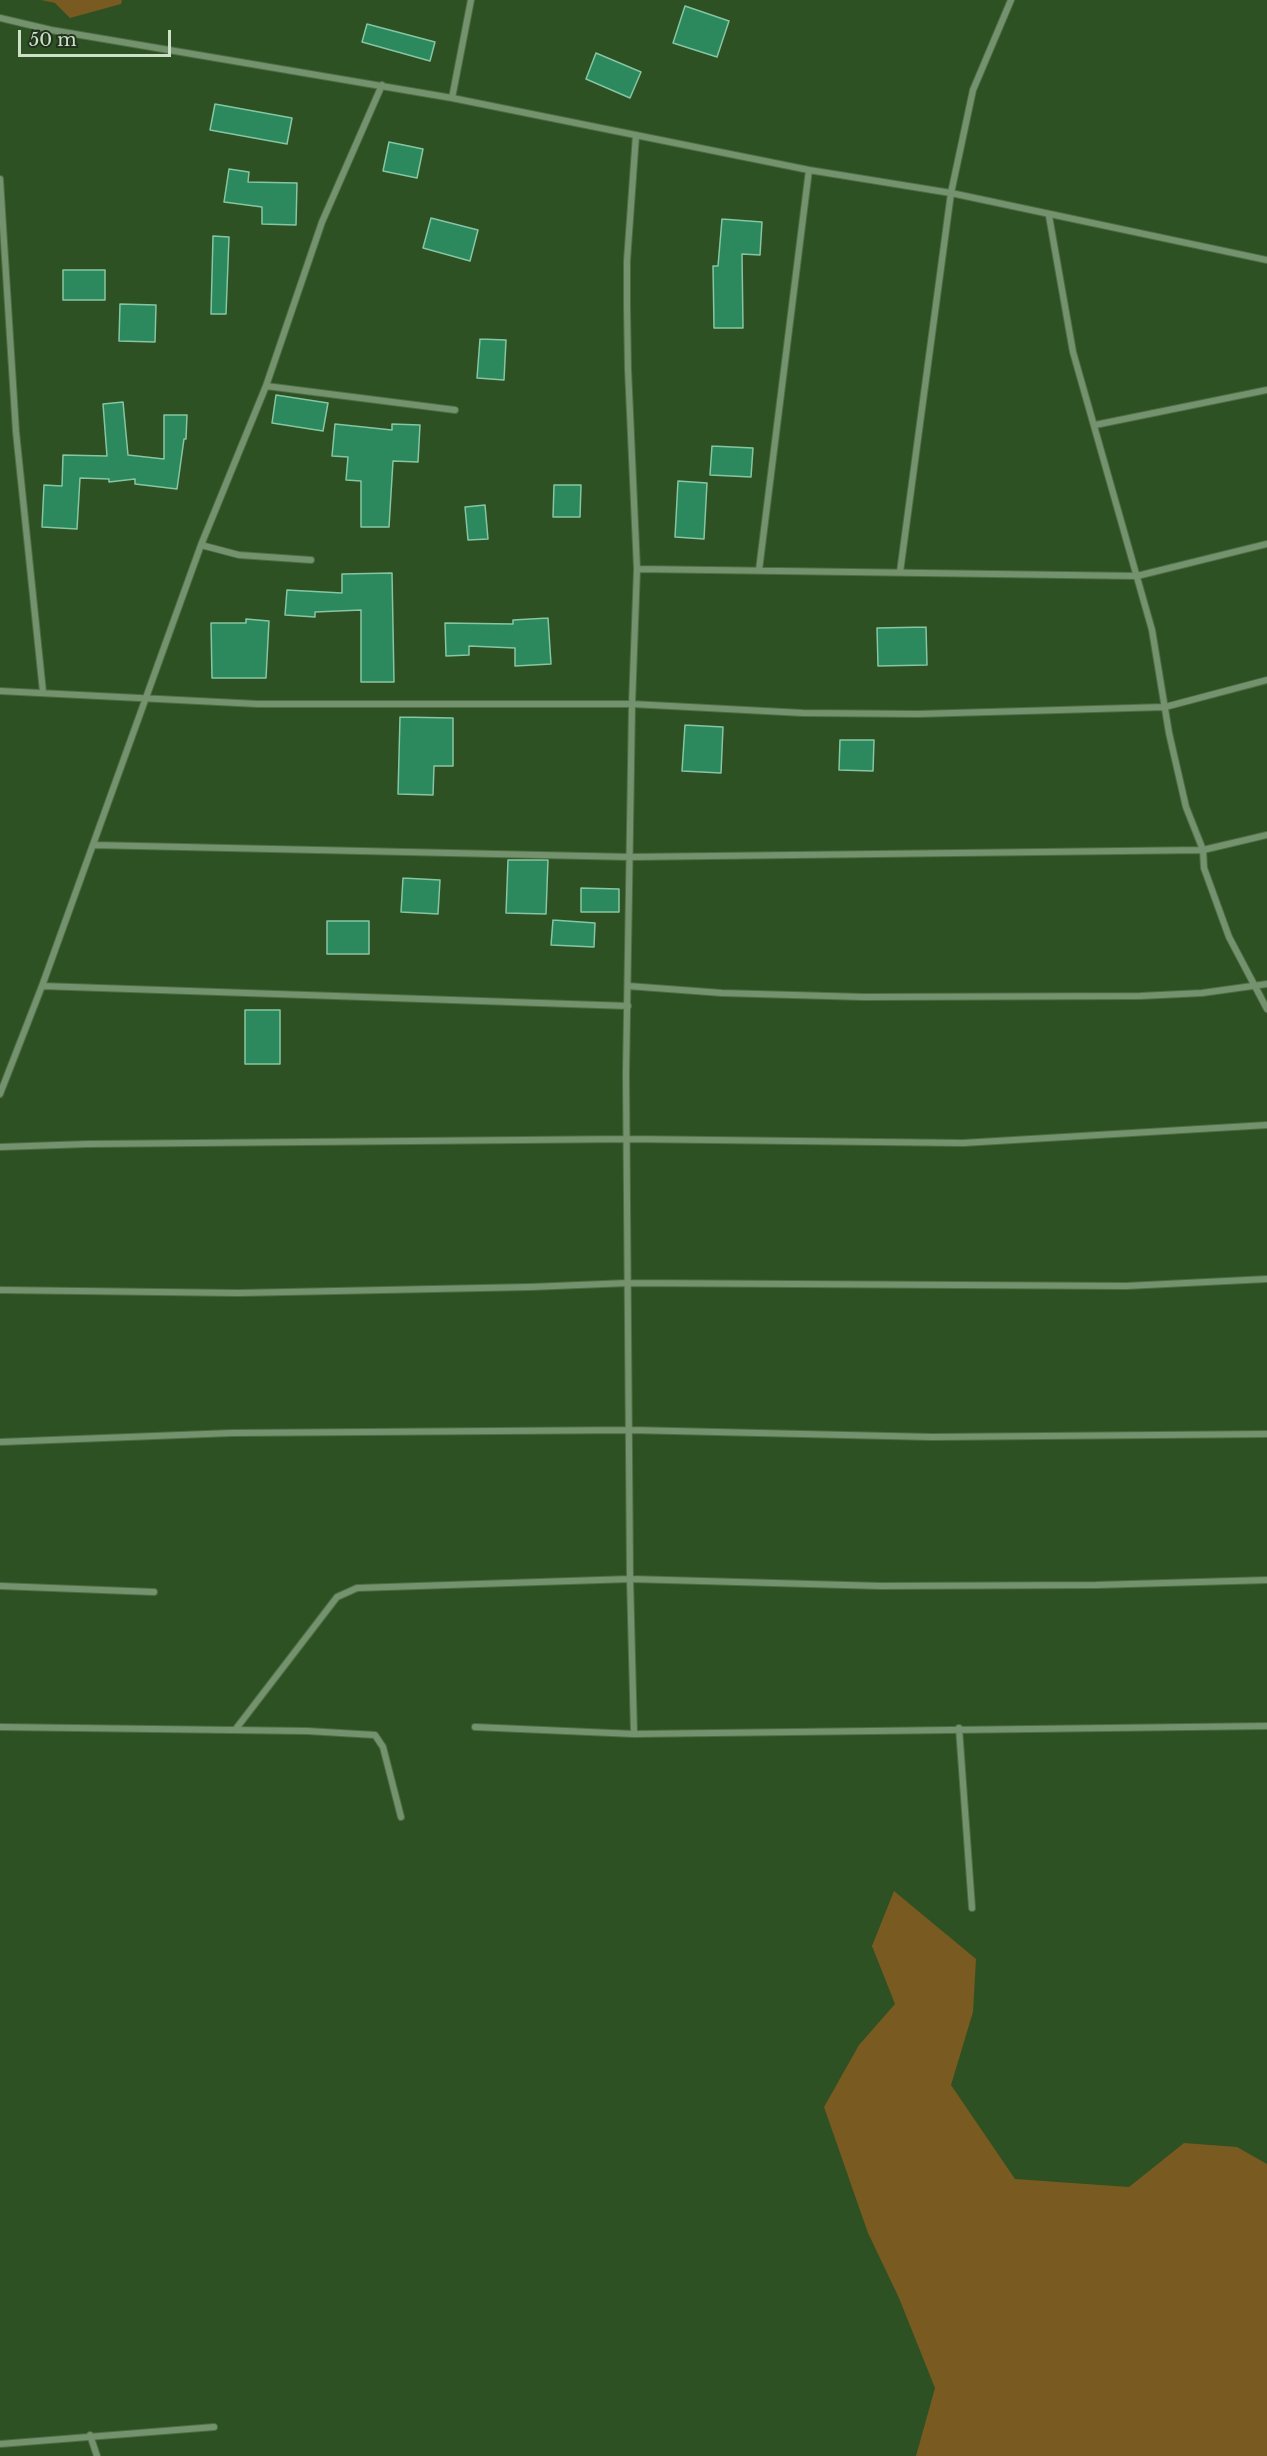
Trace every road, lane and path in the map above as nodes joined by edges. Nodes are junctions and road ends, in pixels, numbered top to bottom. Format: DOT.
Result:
graph roads {
  1 [pos="471,0"];
  2 [pos="1011,0"];
  3 [pos="0,18"];
  4 [pos="382,85"];
  5 [pos="452,98"];
  6 [pos="636,135"];
  7 [pos="809,170"];
  8 [pos="0,179"];
  9 [pos="951,193"];
  10 [pos="1049,216"];
  11 [pos="1267,260"];
  12 [pos="266,386"];
  13 [pos="1267,390"];
  14 [pos="455,410"];
  15 [pos="1095,425"];
  16 [pos="1267,544"];
  17 [pos="201,545"];
  18 [pos="311,561"];
  19 [pos="637,569"];
  20 [pos="759,570"];
  21 [pos="900,572"];
  22 [pos="1137,576"];
  23 [pos="1267,680"];
  24 [pos="0,691"];
  25 [pos="43,692"];
  26 [pos="147,697"];
  27 [pos="632,704"];
  28 [pos="1166,708"];
  29 [pos="1267,835"];
  30 [pos="93,845"];
  31 [pos="1203,850"];
  32 [pos="630,857"];
  33 [pos="1267,984"];
  34 [pos="42,986"];
  35 [pos="628,986"];
  36 [pos="1255,986"];
  37 [pos="628,1006"];
  38 [pos="1267,1009"];
  39 [pos="0,1094"];
  40 [pos="1267,1125"];
  41 [pos="628,1139"];
  42 [pos="0,1147"];
  43 [pos="1267,1279"];
  44 [pos="628,1283"];
  45 [pos="0,1290"];
  46 [pos="630,1430"];
  47 [pos="1267,1434"];
  48 [pos="0,1442"];
  49 [pos="630,1580"];
  50 [pos="1267,1580"];
  51 [pos="0,1586"];
  52 [pos="154,1592"];
  53 [pos="1267,1726"];
  54 [pos="0,1727"];
  55 [pos="475,1727"];
  56 [pos="959,1728"];
  57 [pos="235,1730"];
  58 [pos="633,1734"];
  59 [pos="401,1817"];
  60 [pos="972,1908"];
  61 [pos="214,2427"];
  62 [pos="90,2435"];
  63 [pos="0,2444"];
  64 [pos="97,2456"];
  1 -- 5 [label="street"];
  2 -- 9 [label="street"];
  3 -- 4 [label="street"];
  4 -- 5 [label="street"];
  4 -- 12 [label="street"];
  5 -- 6 [label="street"];
  6 -- 7 [label="street"];
  6 -- 19 [label="street"];
  7 -- 9 [label="street"];
  7 -- 20 [label="street"];
  8 -- 25 [label="street"];
  9 -- 10 [label="street"];
  9 -- 21 [label="street"];
  10 -- 11 [label="street"];
  10 -- 15 [label="street"];
  12 -- 14 [label="street"];
  12 -- 17 [label="street"];
  13 -- 15 [label="street"];
  15 -- 22 [label="street"];
  16 -- 22 [label="street"];
  17 -- 18 [label="street"];
  17 -- 26 [label="street"];
  19 -- 20 [label="street"];
  19 -- 27 [label="street"];
  20 -- 21 [label="street"];
  21 -- 22 [label="street"];
  22 -- 28 [label="street"];
  23 -- 28 [label="street"];
  24 -- 25 [label="street"];
  25 -- 26 [label="street"];
  26 -- 27 [label="street"];
  26 -- 30 [label="street"];
  27 -- 28 [label="street"];
  27 -- 32 [label="street"];
  28 -- 31 [label="street"];
  29 -- 31 [label="street"];
  30 -- 32 [label="street"];
  30 -- 34 [label="street"];
  31 -- 32 [label="street"];
  31 -- 36 [label="street"];
  32 -- 35 [label="street"];
  33 -- 36 [label="street"];
  34 -- 37 [label="street"];
  34 -- 39 [label="street"];
  35 -- 36 [label="street"];
  35 -- 37 [label="street"];
  36 -- 38 [label="street"];
  37 -- 41 [label="street"];
  40 -- 41 [label="street"];
  41 -- 42 [label="street"];
  41 -- 44 [label="street"];
  43 -- 44 [label="street"];
  44 -- 45 [label="street"];
  44 -- 46 [label="street"];
  46 -- 47 [label="street"];
  46 -- 48 [label="street"];
  46 -- 49 [label="street"];
  49 -- 50 [label="street"];
  49 -- 57 [label="street"];
  49 -- 58 [label="street"];
  51 -- 52 [label="street"];
  53 -- 56 [label="street"];
  54 -- 57 [label="street"];
  55 -- 58 [label="street"];
  56 -- 58 [label="street"];
  56 -- 60 [label="street"];
  57 -- 59 [label="street"];
  61 -- 62 [label="street"];
  62 -- 63 [label="street"];
  62 -- 64 [label="street"];
}
